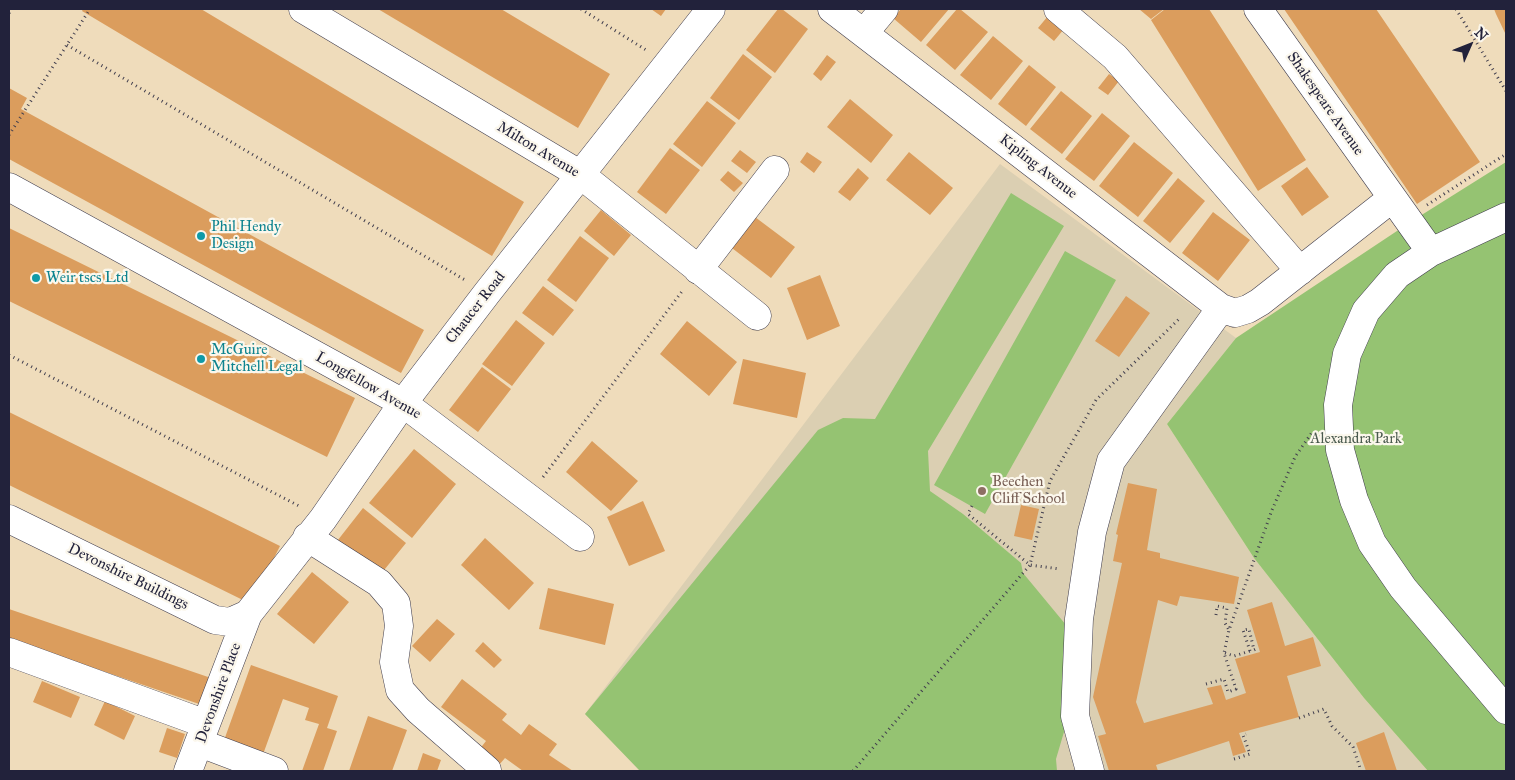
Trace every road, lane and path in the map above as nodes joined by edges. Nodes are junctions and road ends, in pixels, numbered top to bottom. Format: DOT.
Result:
graph roads {
  1 [pos="12,9"];
  2 [pos="90,9"];
  3 [pos="303,9"];
  4 [pos="581,9"];
  5 [pos="711,9"];
  6 [pos="832,9"];
  7 [pos="884,9"];
  8 [pos="1058,9"];
  9 [pos="1258,9"];
  10 [pos="1456,9"];
  11 [pos="9,13"];
  12 [pos="864,34"];
  13 [pos="67,45"];
  14 [pos="668,64"];
  15 [pos="1506,91"];
  16 [pos="9,135"];
  17 [pos="1506,154"];
  18 [pos="775,170"];
  19 [pos="581,176"];
  20 [pos="9,187"];
  21 [pos="1399,209"];
  22 [pos="1506,216"];
  23 [pos="1431,252"];
  24 [pos="698,270"];
  25 [pos="1300,270"];
  26 [pos="487,293"];
  27 [pos="1211,301"];
  28 [pos="757,316"];
  29 [pos="9,354"];
  30 [pos="403,404"];
  31 [pos="1338,405"];
  32 [pos="528,498"];
  33 [pos="972,506"];
  34 [pos="9,519"];
  35 [pos="315,528"];
  36 [pos="580,537"];
  37 [pos="1030,565"];
  38 [pos="1041,568"];
  39 [pos="248,614"];
  40 [pos="1216,616"];
  41 [pos="1229,630"];
  42 [pos="1250,651"];
  43 [pos="9,652"];
  44 [pos="1224,653"];
  45 [pos="1206,684"];
  46 [pos="1506,710"];
  47 [pos="1299,718"];
  48 [pos="203,734"];
  49 [pos="1246,734"];
  50 [pos="1234,759"];
  51 [pos="188,771"];
  52 [pos="274,771"];
  53 [pos="486,771"];
  54 [pos="853,771"];
  55 [pos="1090,771"];
  56 [pos="1361,771"];
  1 -- 11 [label="path"];
  2 -- 13 [label="path"];
  3 -- 19 [label="street, Milton Avenue"];
  4 -- 14 [label="path"];
  5 -- 14 [label="street, Chaucer Road"];
  6 -- 12 [label="street, Kipling Avenue"];
  7 -- 12 [label="street"];
  8 -- 25 [label="street"];
  9 -- 21 [label="street, Shakespeare Avenue"];
  10 -- 15 [label="path"];
  12 -- 27 [label="street, Kipling Avenue"];
  13 -- 16 [label="path"];
  13 -- 26 [label="path"];
  14 -- 19 [label="street, Chaucer Road"];
  17 -- 21 [label="path"];
  18 -- 24 [label="street"];
  19 -- 24 [label="street, Milton Avenue"];
  19 -- 26 [label="street, Chaucer Road"];
  20 -- 30 [label="street, Longfellow Avenue"];
  21 -- 23 [label="street, Shakespeare Avenue"];
  21 -- 25 [label="street"];
  22 -- 23 [label="street"];
  23 -- 31 [label="street"];
  24 -- 28 [label="street, Milton Avenue"];
  24 -- 32 [label="path"];
  25 -- 27 [label="street"];
  26 -- 30 [label="street, Chaucer Road"];
  27 -- 37 [label="path"];
  27 -- 55 [label="street"];
  29 -- 35 [label="path"];
  30 -- 32 [label="street, Longfellow Avenue"];
  30 -- 35 [label="street, Chaucer Road"];
  31 -- 41 [label="path"];
  31 -- 46 [label="street"];
  32 -- 36 [label="street, Longfellow Avenue"];
  33 -- 37 [label="path"];
  34 -- 39 [label="street, Devonshire Buildings"];
  35 -- 39 [label="street, Chaucer Road"];
  35 -- 53 [label="street"];
  37 -- 38 [label="path"];
  37 -- 54 [label="path"];
  39 -- 48 [label="street, Devonshire Place"];
  40 -- 41 [label="path"];
  41 -- 44 [label="path"];
  42 -- 42 [label="path"];
  42 -- 44 [label="path"];
  43 -- 48 [label="street"];
  44 -- 45 [label="path"];
  47 -- 56 [label="path"];
  48 -- 51 [label="street, Devonshire Place"];
  48 -- 52 [label="street"];
  49 -- 50 [label="path"];
}
